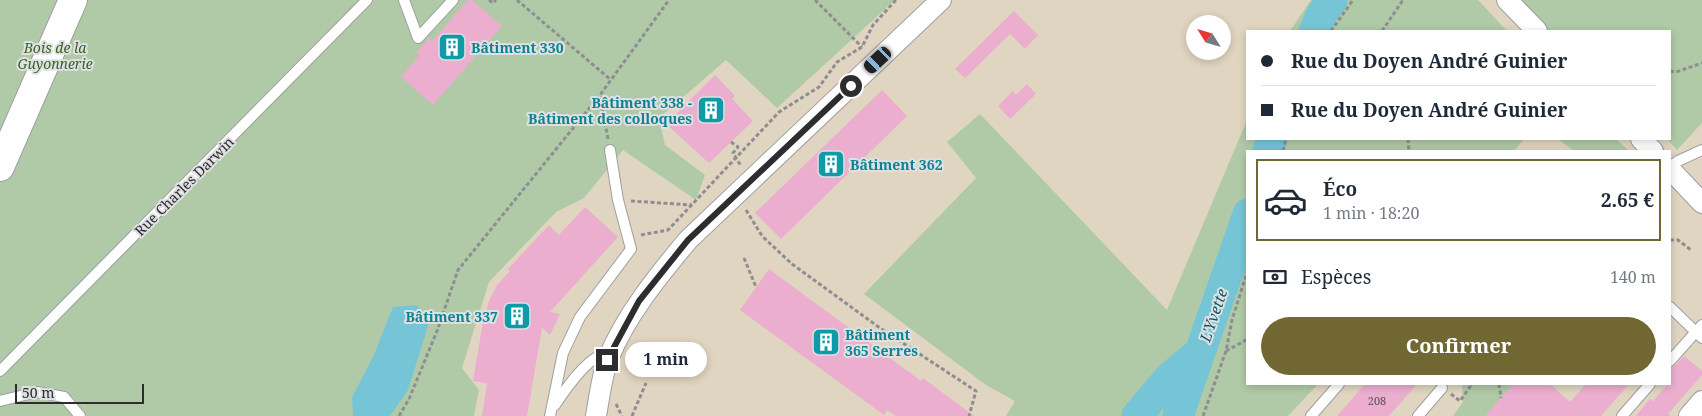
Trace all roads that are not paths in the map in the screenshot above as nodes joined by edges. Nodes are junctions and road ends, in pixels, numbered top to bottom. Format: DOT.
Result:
graph roads {
  1 [pos="73,0"];
  2 [pos="367,0"];
  3 [pos="404,0"];
  4 [pos="453,0"];
  5 [pos="941,0"];
  6 [pos="1506,0"];
  7 [pos="1536,30"];
  8 [pos="1642,140"];
  9 [pos="610,150"];
  10 [pos="1652,150"];
  11 [pos="1702,150"];
  12 [pos="0,167"];
  13 [pos="1671,167"];
  14 [pos="1671,169"];
  15 [pos="1702,203"];
  16 [pos="1671,308"];
  17 [pos="1700,331"];
  18 [pos="1671,359"];
  19 [pos="607,360"];
  20 [pos="0,371"];
  21 [pos="1338,385"];
  22 [pos="1649,385"];
  23 [pos="1444,390"];
  24 [pos="0,401"];
  25 [pos="1702,401"];
  26 [pos="551,414"];
  27 [pos="80,416"];
  28 [pos="596,416"];
  29 [pos="1311,416"];
  30 [pos="1418,416"];
  31 [pos="1622,416"];
  32 [pos="1689,416"];
  1 -- 12 [label="street"];
  2 -- 20 [label="lane, Rue Charles Darwin"];
  3 -- 4 [label="lane"];
  5 -- 19 [label="street"];
  6 -- 7 [label="street"];
  8 -- 10 [label="street"];
  9 -- 26 [label="lane"];
  11 -- 13 [label="lane"];
  14 -- 15 [label="street"];
  16 -- 17 [label="lane"];
  17 -- 18 [label="lane"];
  19 -- 26 [label="lane"];
  19 -- 28 [label="street"];
  21 -- 29 [label="lane"];
  22 -- 31 [label="lane"];
  23 -- 30 [label="lane"];
  24 -- 27 [label="lane"];
  25 -- 32 [label="street"];
}
